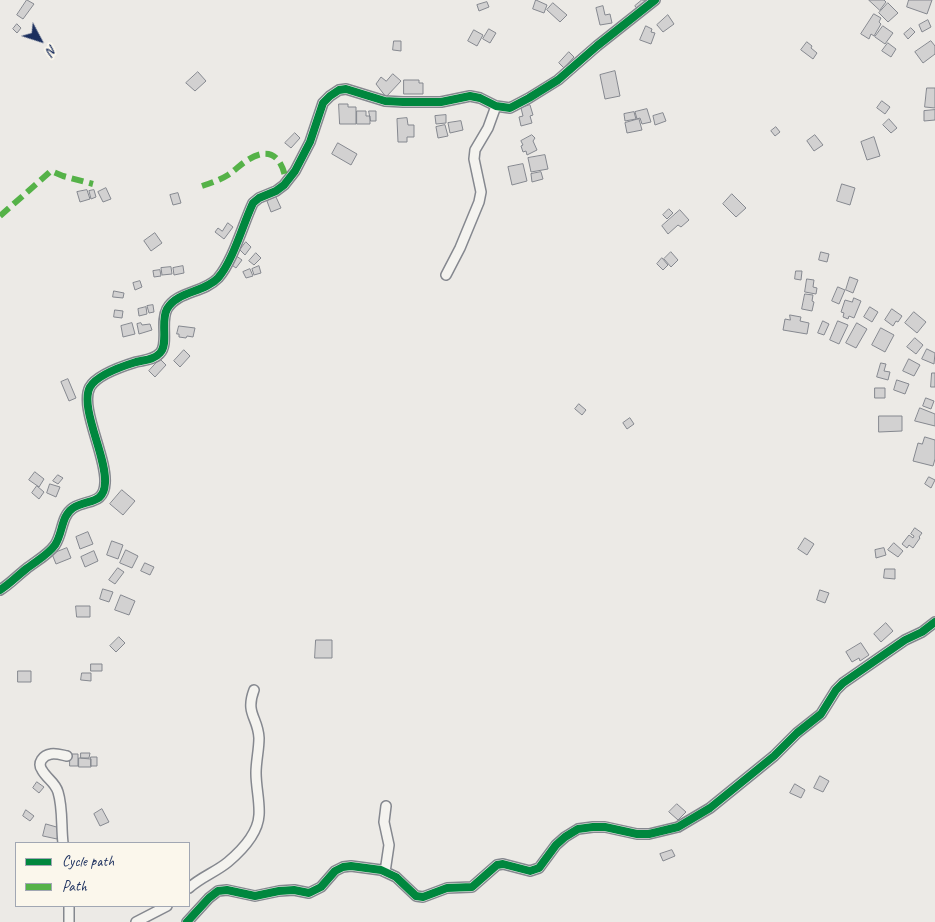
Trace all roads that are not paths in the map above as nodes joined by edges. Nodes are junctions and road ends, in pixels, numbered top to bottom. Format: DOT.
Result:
graph roads {
  1 [pos="651,1"];
  2 [pos="496,106"];
  3 [pos="446,275"];
  4 [pos="0,590"];
  5 [pos="935,622"];
  6 [pos="254,690"];
  7 [pos="67,756"];
  8 [pos="386,806"];
  9 [pos="63,842"];
  10 [pos="385,872"];
  11 [pos="190,887"];
  12 [pos="69,907"];
  13 [pos="165,907"];
  14 [pos="69,922"];
  15 [pos="136,922"];
  16 [pos="187,922"];
  1 -- 2 [label="street"];
  2 -- 3 [label="street"];
  2 -- 4 [label="street"];
  5 -- 10 [label="street"];
  6 -- 11 [label="street"];
  7 -- 9 [label="street"];
  8 -- 10 [label="street"];
  10 -- 16 [label="street"];
  12 -- 14 [label="street"];
  13 -- 15 [label="street"];
}
